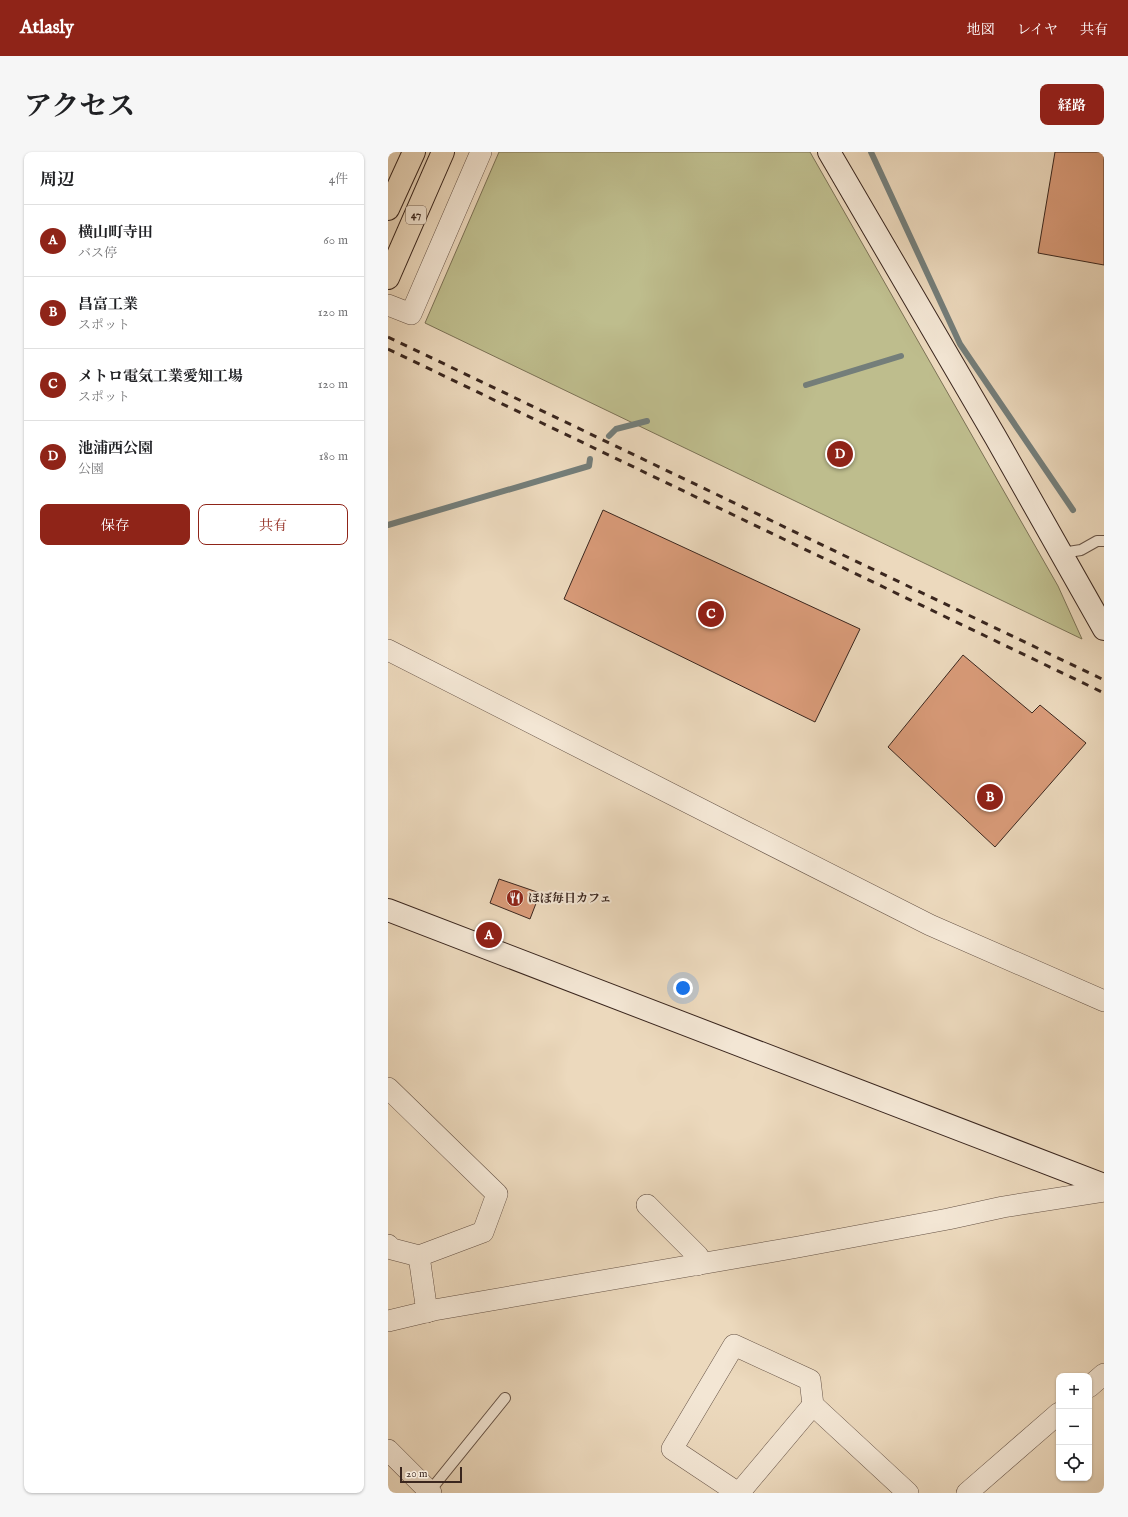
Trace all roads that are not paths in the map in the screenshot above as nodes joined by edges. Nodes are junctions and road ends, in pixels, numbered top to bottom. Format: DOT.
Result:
graph roads {
  1 [pos="403,152"];
  2 [pos="414,152"];
  3 [pos="443,152"];
  4 [pos="481,152"];
  5 [pos="830,152"];
  6 [pos="388,185"];
  7 [pos="388,209"];
  8 [pos="388,278"];
  9 [pos="388,305"];
  10 [pos="1104,541"];
  11 [pos="1062,553"];
  12 [pos="1104,629"];
  13 [pos="388,650"];
  14 [pos="388,910"];
  15 [pos="1104,1001"];
  16 [pos="388,1088"];
  17 [pos="1104,1185"];
  18 [pos="1104,1191"];
  19 [pos="647,1205"];
  20 [pos="388,1245"];
  21 [pos="420,1256"];
  22 [pos="697,1265"];
  23 [pos="427,1312"];
  24 [pos="388,1321"];
  25 [pos="1104,1374"];
  26 [pos="1092,1384"];
  27 [pos="505,1398"];
  28 [pos="813,1405"];
  29 [pos="1056,1416"];
  30 [pos="388,1450"];
  31 [pos="430,1492"];
  32 [pos="739,1493"];
  33 [pos="908,1493"];
  34 [pos="967,1493"];
  1 -- 6 [label="street"];
  2 -- 7 [label="main road, 47"];
  3 -- 8 [label="main road, 47"];
  4 -- 9 [label="street"];
  5 -- 11 [label="street"];
  10 -- 11 [label="lane"];
  11 -- 12 [label="street"];
  13 -- 15 [label="street"];
  14 -- 17 [label="street"];
  16 -- 21 [label="street"];
  18 -- 22 [label="street"];
  19 -- 22 [label="street"];
  20 -- 21 [label="street"];
  21 -- 23 [label="street"];
  22 -- 23 [label="street"];
  23 -- 24 [label="street"];
  25 -- 26 [label="street"];
  27 -- 31 [label="lane"];
  28 -- 32 [label="street"];
  28 -- 32 [label="street"];
  28 -- 33 [label="street"];
  29 -- 34 [label="street"];
  30 -- 31 [label="street"];
}
